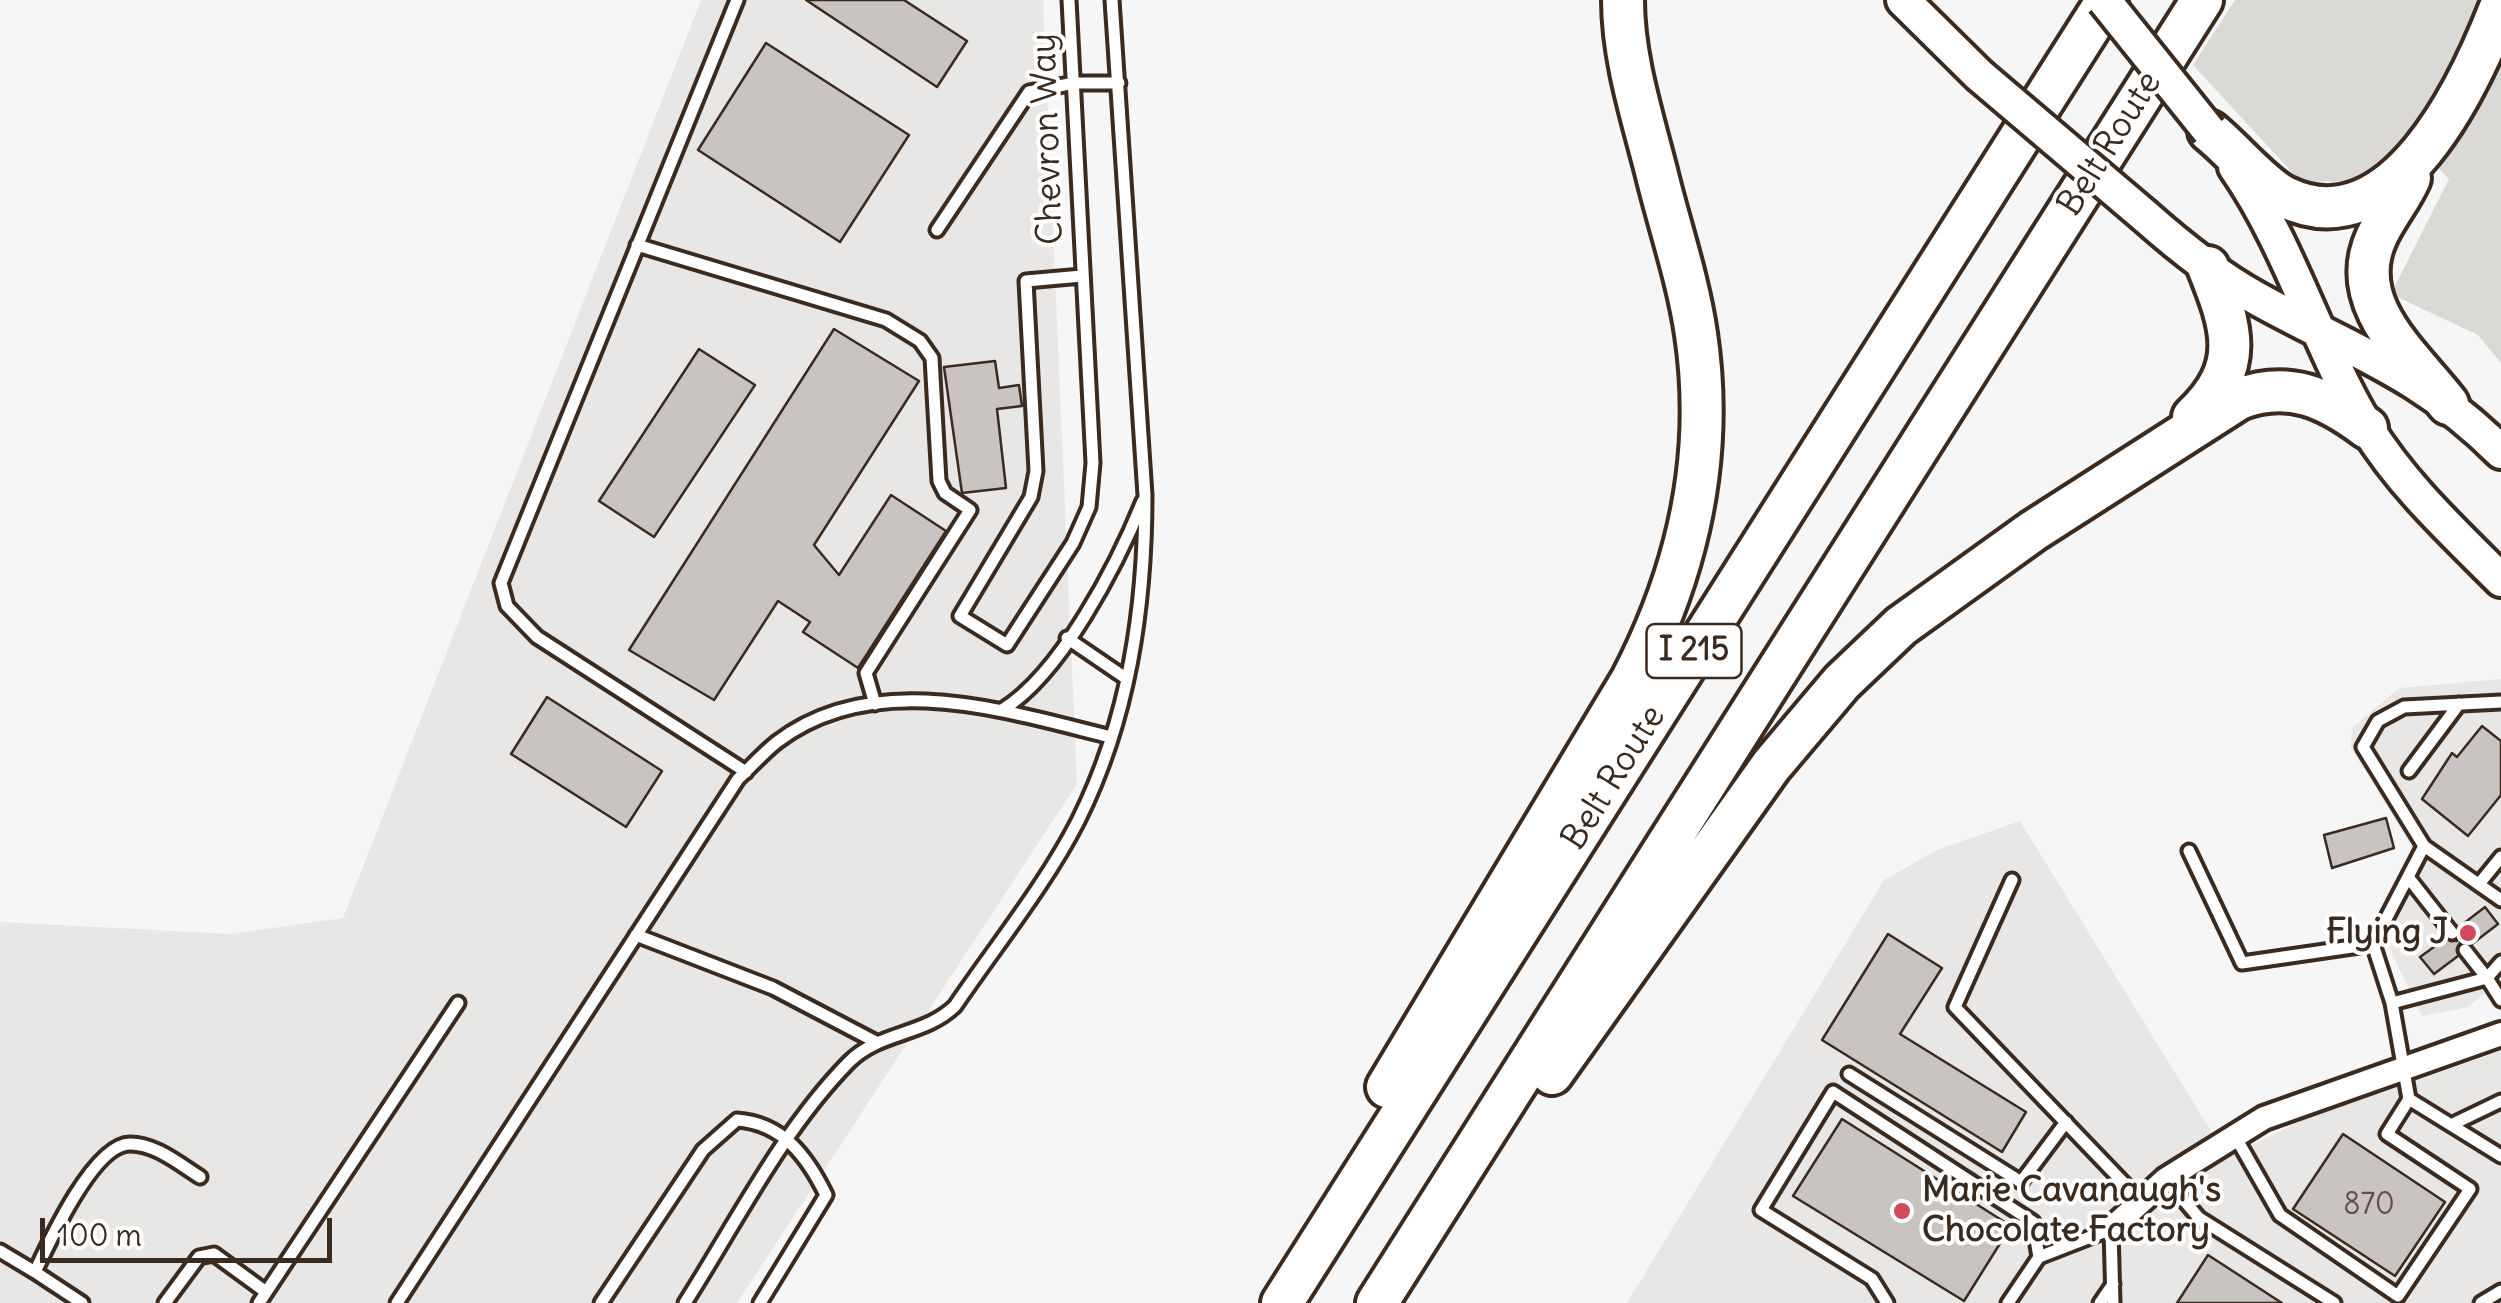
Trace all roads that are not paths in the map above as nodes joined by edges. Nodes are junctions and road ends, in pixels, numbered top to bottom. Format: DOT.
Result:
graph roads {
  1 [pos="737,0"];
  2 [pos="1069,0"];
  3 [pos="1112,0"];
  4 [pos="1623,0"];
  5 [pos="1904,0"];
  6 [pos="2106,0"];
  7 [pos="2202,0"];
  8 [pos="2501,5"];
  9 [pos="1074,83"];
  10 [pos="1120,84"];
  11 [pos="2209,131"];
  12 [pos="2419,155"];
  13 [pos="936,230"];
  14 [pos="637,245"];
  15 [pos="2208,267"];
  16 [pos="1082,276"];
  17 [pos="2318,330"];
  18 [pos="2448,404"];
  19 [pos="2367,428"];
  20 [pos="2169,441"];
  21 [pos="2501,452"];
  22 [pos="1146,495"];
  23 [pos="2501,580"];
  24 [pos="1066,638"];
  25 [pos="1128,679"];
  26 [pos="2501,702"];
  27 [pos="875,704"];
  28 [pos="2459,704"];
  29 [pos="1002,710"];
  30 [pos="1111,737"];
  31 [pos="2409,771"];
  32 [pos="746,772"];
  33 [pos="2424,846"];
  34 [pos="2189,851"];
  35 [pos="2501,857"];
  36 [pos="2408,877"];
  37 [pos="2012,880"];
  38 [pos="2479,884"];
  39 [pos="2501,900"];
  40 [pos="2452,933"];
  41 [pos="636,935"];
  42 [pos="2373,944"];
  43 [pos="2465,950"];
  44 [pos="2501,962"];
  45 [pos="2487,978"];
  46 [pos="2501,1000"];
  47 [pos="458,1003"];
  48 [pos="2392,1003"];
  49 [pos="2500,1040"];
  50 [pos="876,1042"];
  51 [pos="2403,1068"];
  52 [pos="1850,1074"];
  53 [pos="2409,1099"];
  54 [pos="2501,1101"];
  55 [pos="2066,1122"];
  56 [pos="2451,1125"];
  57 [pos="2234,1133"];
  58 [pos="788,1140"];
  59 [pos="2501,1156"];
  60 [pos="200,1177"];
  61 [pos="2166,1178"];
  62 [pos="2141,1201"];
  63 [pos="2112,1229"];
  64 [pos="0,1251"];
  65 [pos="2038,1257"];
  66 [pos="35,1272"];
  67 [pos="2112,1284"];
  68 [pos="2501,1291"];
  69 [pos="263,1298"];
  70 [pos="82,1303"];
  71 [pos="164,1303"];
  72 [pos="397,1303"];
  73 [pos="601,1303"];
  74 [pos="684,1303"];
  75 [pos="760,1303"];
  76 [pos="1258,1303"];
  77 [pos="1282,1303"];
  78 [pos="1381,1303"];
  79 [pos="1888,1303"];
  80 [pos="2008,1303"];
  81 [pos="2100,1303"];
  82 [pos="2113,1303"];
  83 [pos="2334,1303"];
  84 [pos="2482,1303"];
  1 -- 14 [label="lane"];
  2 -- 9 [label="lane, Chevron Way"];
  3 -- 10 [label="lane"];
  4 -- 76 [label="highway"];
  5 -- 15 [label="main road, bridge"];
  6 -- 11 [label="main road, bridge"];
  6 -- 77 [label="highway, Belt Route / I 215"];
  7 -- 78 [label="highway, Belt Route / I 215"];
  8 -- 12 [label="highway"];
  9 -- 10 [label="lane"];
  9 -- 13 [label="lane"];
  9 -- 16 [label="lane, Chevron Way"];
  10 -- 22 [label="lane"];
  11 -- 12 [label="highway"];
  11 -- 17 [label="main road"];
  12 -- 18 [label="highway"];
  14 -- 27 [label="lane"];
  14 -- 32 [label="lane"];
  15 -- 17 [label="main road"];
  15 -- 20 [label="highway"];
  16 -- 16 [label="lane, Chevron Way"];
  17 -- 18 [label="main road"];
  17 -- 19 [label="main road"];
  18 -- 21 [label="main road"];
  19 -- 20 [label="highway"];
  19 -- 23 [label="main road"];
  20 -- 78 [label="highway"];
  22 -- 24 [label="lane"];
  22 -- 25 [label="lane"];
  24 -- 25 [label="lane"];
  24 -- 29 [label="lane"];
  25 -- 30 [label="lane"];
  26 -- 28 [label="lane"];
  27 -- 29 [label="lane"];
  27 -- 32 [label="lane"];
  28 -- 31 [label="lane"];
  28 -- 33 [label="lane"];
  29 -- 30 [label="lane"];
  30 -- 50 [label="lane"];
  32 -- 41 [label="lane"];
  33 -- 36 [label="lane"];
  33 -- 38 [label="lane"];
  34 -- 42 [label="lane"];
  35 -- 38 [label="lane"];
  36 -- 40 [label="lane"];
  36 -- 42 [label="lane"];
  37 -- 55 [label="lane"];
  38 -- 39 [label="lane"];
  41 -- 50 [label="lane"];
  41 -- 72 [label="lane"];
  42 -- 48 [label="lane"];
  43 -- 45 [label="lane"];
  44 -- 45 [label="lane"];
  45 -- 46 [label="lane"];
  45 -- 48 [label="lane"];
  47 -- 69 [label="lane"];
  48 -- 51 [label="lane"];
  49 -- 51 [label="street"];
  50 -- 58 [label="lane"];
  51 -- 53 [label="lane"];
  51 -- 57 [label="street"];
  52 -- 55 [label="lane"];
  53 -- 56 [label="lane"];
  53 -- 57 [label="lane"];
  54 -- 56 [label="lane"];
  55 -- 62 [label="lane"];
  56 -- 59 [label="lane"];
  57 -- 61 [label="street"];
  58 -- 73 [label="lane"];
  58 -- 74 [label="lane"];
  58 -- 75 [label="lane"];
  60 -- 66 [label="lane"];
  61 -- 62 [label="street"];
  61 -- 83 [label="lane"];
  62 -- 63 [label="street"];
  63 -- 65 [label="lane"];
  63 -- 67 [label="lane"];
  64 -- 66 [label="lane"];
  65 -- 79 [label="lane"];
  65 -- 80 [label="lane"];
  66 -- 70 [label="lane"];
  67 -- 81 [label="lane"];
  67 -- 82 [label="lane"];
  68 -- 84 [label="lane"];
  69 -- 71 [label="lane"];
}
